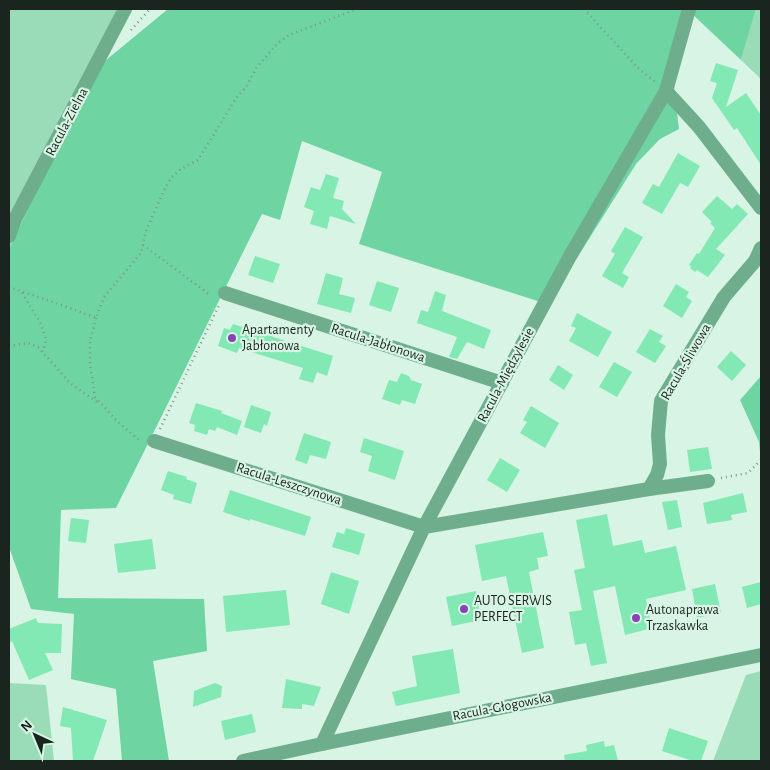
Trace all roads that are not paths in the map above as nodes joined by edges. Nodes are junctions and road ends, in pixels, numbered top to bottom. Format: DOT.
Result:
graph roads {
  1 [pos="125,9"];
  2 [pos="689,9"];
  3 [pos="666,90"];
  4 [pos="761,208"];
  5 [pos="9,236"];
  6 [pos="761,248"];
  7 [pos="223,297"];
  8 [pos="502,383"];
  9 [pos="154,441"];
  10 [pos="708,481"];
  11 [pos="649,489"];
  12 [pos="424,527"];
  13 [pos="761,655"];
  14 [pos="322,744"];
  15 [pos="243,761"];
  1 -- 5 [label="street, Racula-Zielna"];
  2 -- 3 [label="street, Racula-Międzylesie"];
  3 -- 4 [label="street"];
  3 -- 8 [label="street, Racula-Międzylesie"];
  6 -- 11 [label="street, Racula-Śliwowa"];
  7 -- 8 [label="street, Racula-Jabłonowa"];
  8 -- 12 [label="street, Racula-Międzylesie"];
  9 -- 12 [label="street, Racula-Leszczynowa"];
  10 -- 11 [label="street"];
  11 -- 12 [label="street"];
  12 -- 14 [label="street, Racula-Międzylesie"];
  13 -- 14 [label="street, Racula-Głogowska"];
  14 -- 15 [label="street, Racula-Głogowska"];
}
